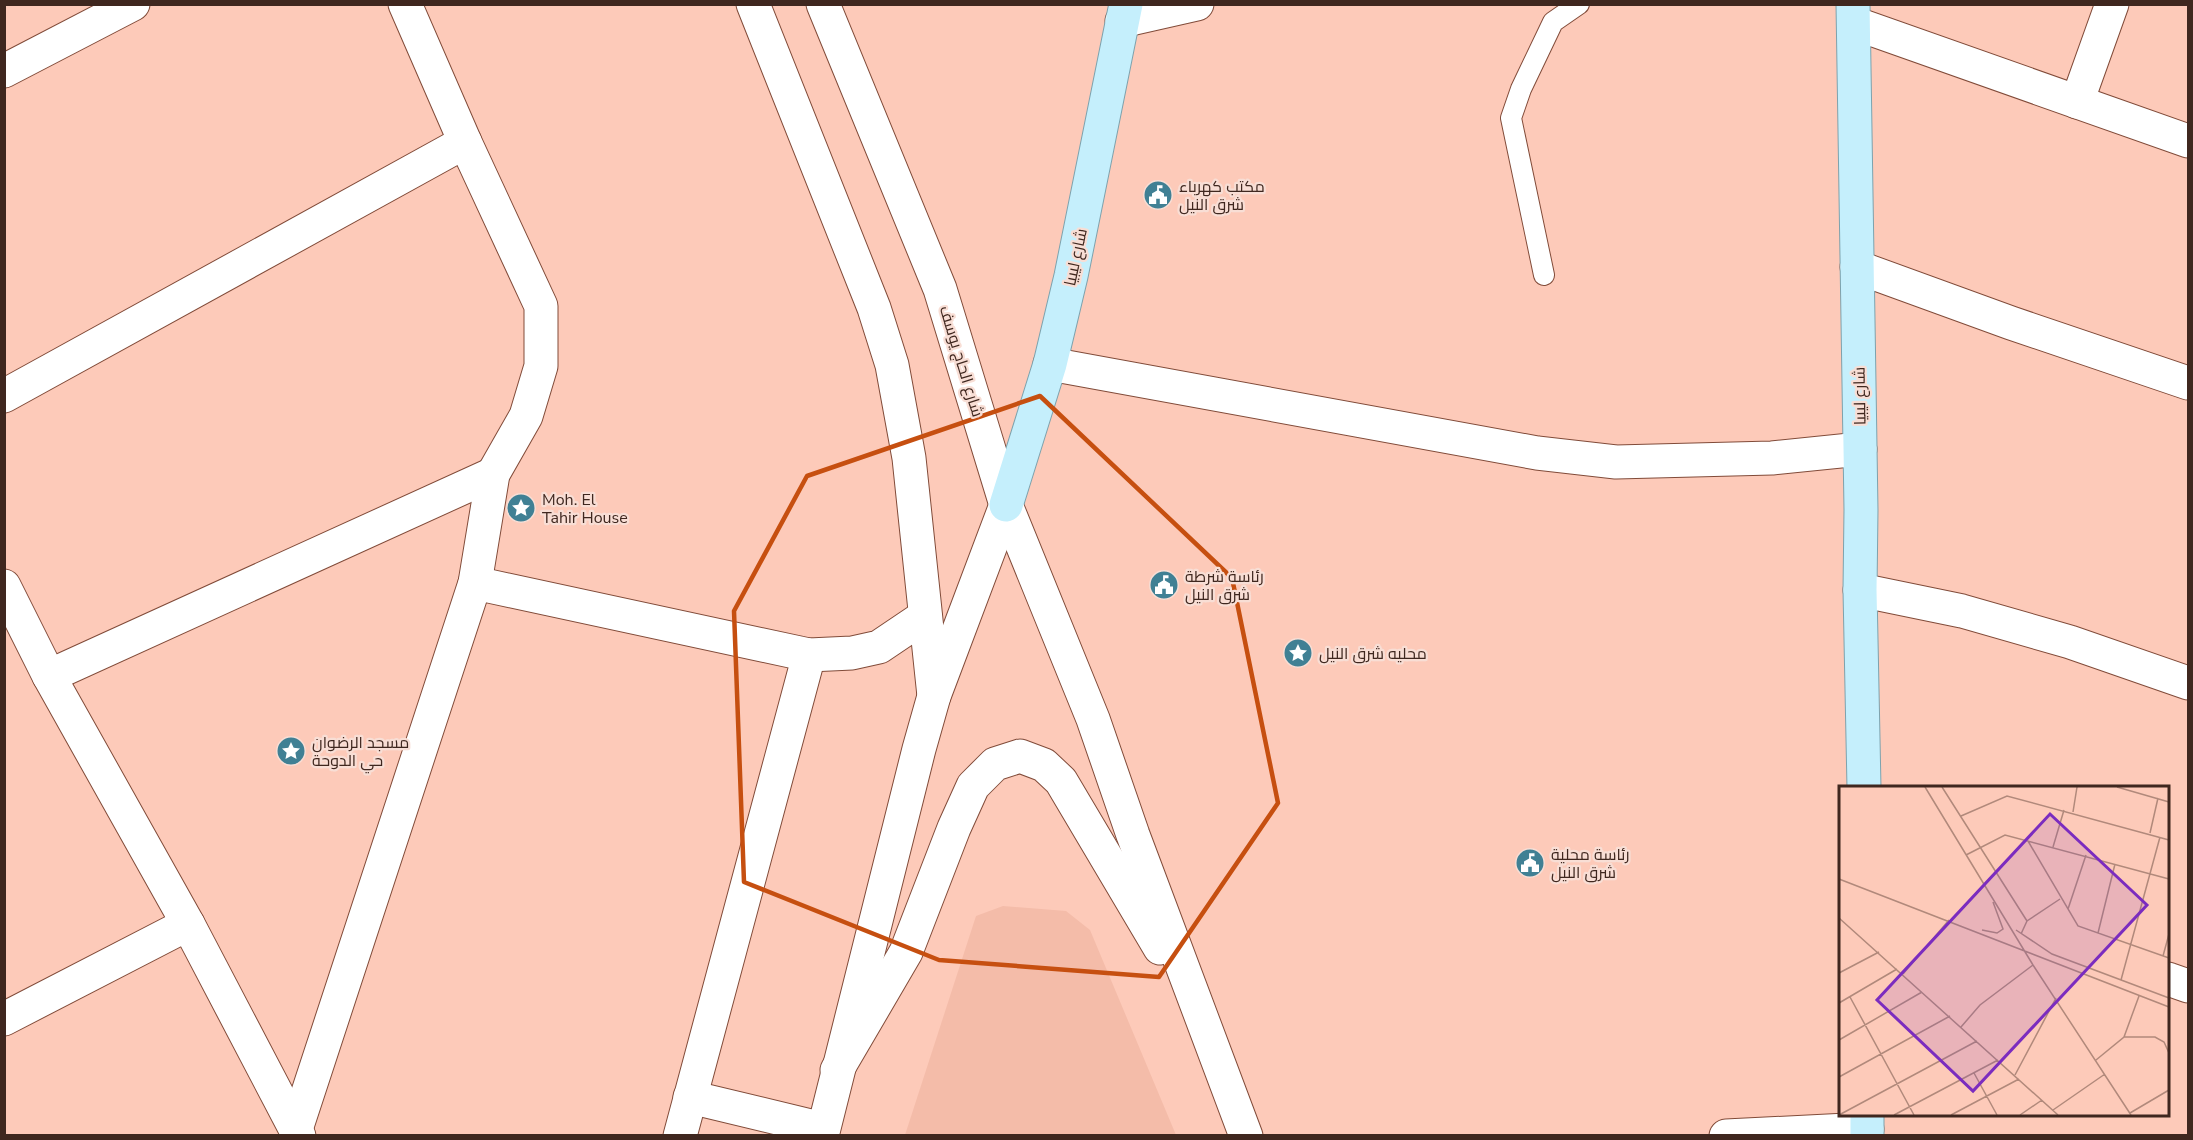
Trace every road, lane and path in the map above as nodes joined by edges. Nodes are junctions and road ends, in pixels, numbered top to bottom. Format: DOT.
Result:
graph roads {
  1 [pos="133,4"];
  2 [pos="405,4"];
  3 [pos="753,4"];
  4 [pos="823,4"];
  5 [pos="1197,4"];
  6 [pos="1580,4"];
  7 [pos="2112,4"];
  8 [pos="1124,13"];
  9 [pos="1853,14"];
  10 [pos="4,71"];
  11 [pos="2077,102"];
  12 [pos="2188,141"];
  13 [pos="465,142"];
  14 [pos="1857,267"];
  15 [pos="1544,275"];
  16 [pos="1050,364"];
  17 [pos="2188,384"];
  18 [pos="4,396"];
  19 [pos="1860,449"];
  20 [pos="493,474"];
  21 [pos="1006,506"];
  22 [pos="475,583"];
  23 [pos="4,586"];
  24 [pos="1860,590"];
  25 [pos="925,616"];
  26 [pos="809,655"];
  27 [pos="49,676"];
  28 [pos="2188,683"];
  29 [pos="934,696"];
  30 [pos="1864,786"];
  31 [pos="188,924"];
  32 [pos="2169,979"];
  33 [pos="2188,986"];
  34 [pos="1202,1017"];
  35 [pos="4,1019"];
  36 [pos="837,1070"];
  37 [pos="690,1097"];
  38 [pos="1867,1126"];
  39 [pos="298,1132"];
  40 [pos="823,1132"];
  41 [pos="680,1136"];
  42 [pos="1246,1136"];
  43 [pos="1726,1136"];
  1 -- 10 [label="street"];
  2 -- 13 [label="street"];
  3 -- 25 [label="street"];
  4 -- 21 [label="street, شارع الحاج يوسف"];
  5 -- 8 [label="street"];
  6 -- 15 [label="lane"];
  7 -- 11 [label="street"];
  8 -- 16 [label="main road, شارع ليبيا"];
  9 -- 11 [label="street"];
  9 -- 14 [label="main road, شارع ليبيا"];
  11 -- 12 [label="street"];
  13 -- 18 [label="street"];
  13 -- 20 [label="street"];
  14 -- 17 [label="street"];
  14 -- 19 [label="main road, شارع ليبيا"];
  16 -- 19 [label="street"];
  16 -- 21 [label="main road, شارع ليبيا"];
  19 -- 24 [label="main road, شارع ليبيا"];
  20 -- 22 [label="street"];
  20 -- 27 [label="street"];
  21 -- 29 [label="street"];
  21 -- 34 [label="street, شارع الحاج يوسف"];
  22 -- 26 [label="street"];
  22 -- 39 [label="street"];
  23 -- 27 [label="street"];
  24 -- 28 [label="street"];
  24 -- 30 [label="main road, شارع ليبيا"];
  25 -- 26 [label="street"];
  25 -- 29 [label="street"];
  26 -- 37 [label="street"];
  27 -- 31 [label="street"];
  29 -- 36 [label="street"];
  31 -- 35 [label="street"];
  31 -- 39 [label="street"];
  32 -- 33 [label="street"];
  34 -- 36 [label="street"];
  34 -- 42 [label="street"];
  36 -- 40 [label="street"];
  37 -- 40 [label="street"];
  37 -- 41 [label="street"];
  38 -- 43 [label="street"];
}
